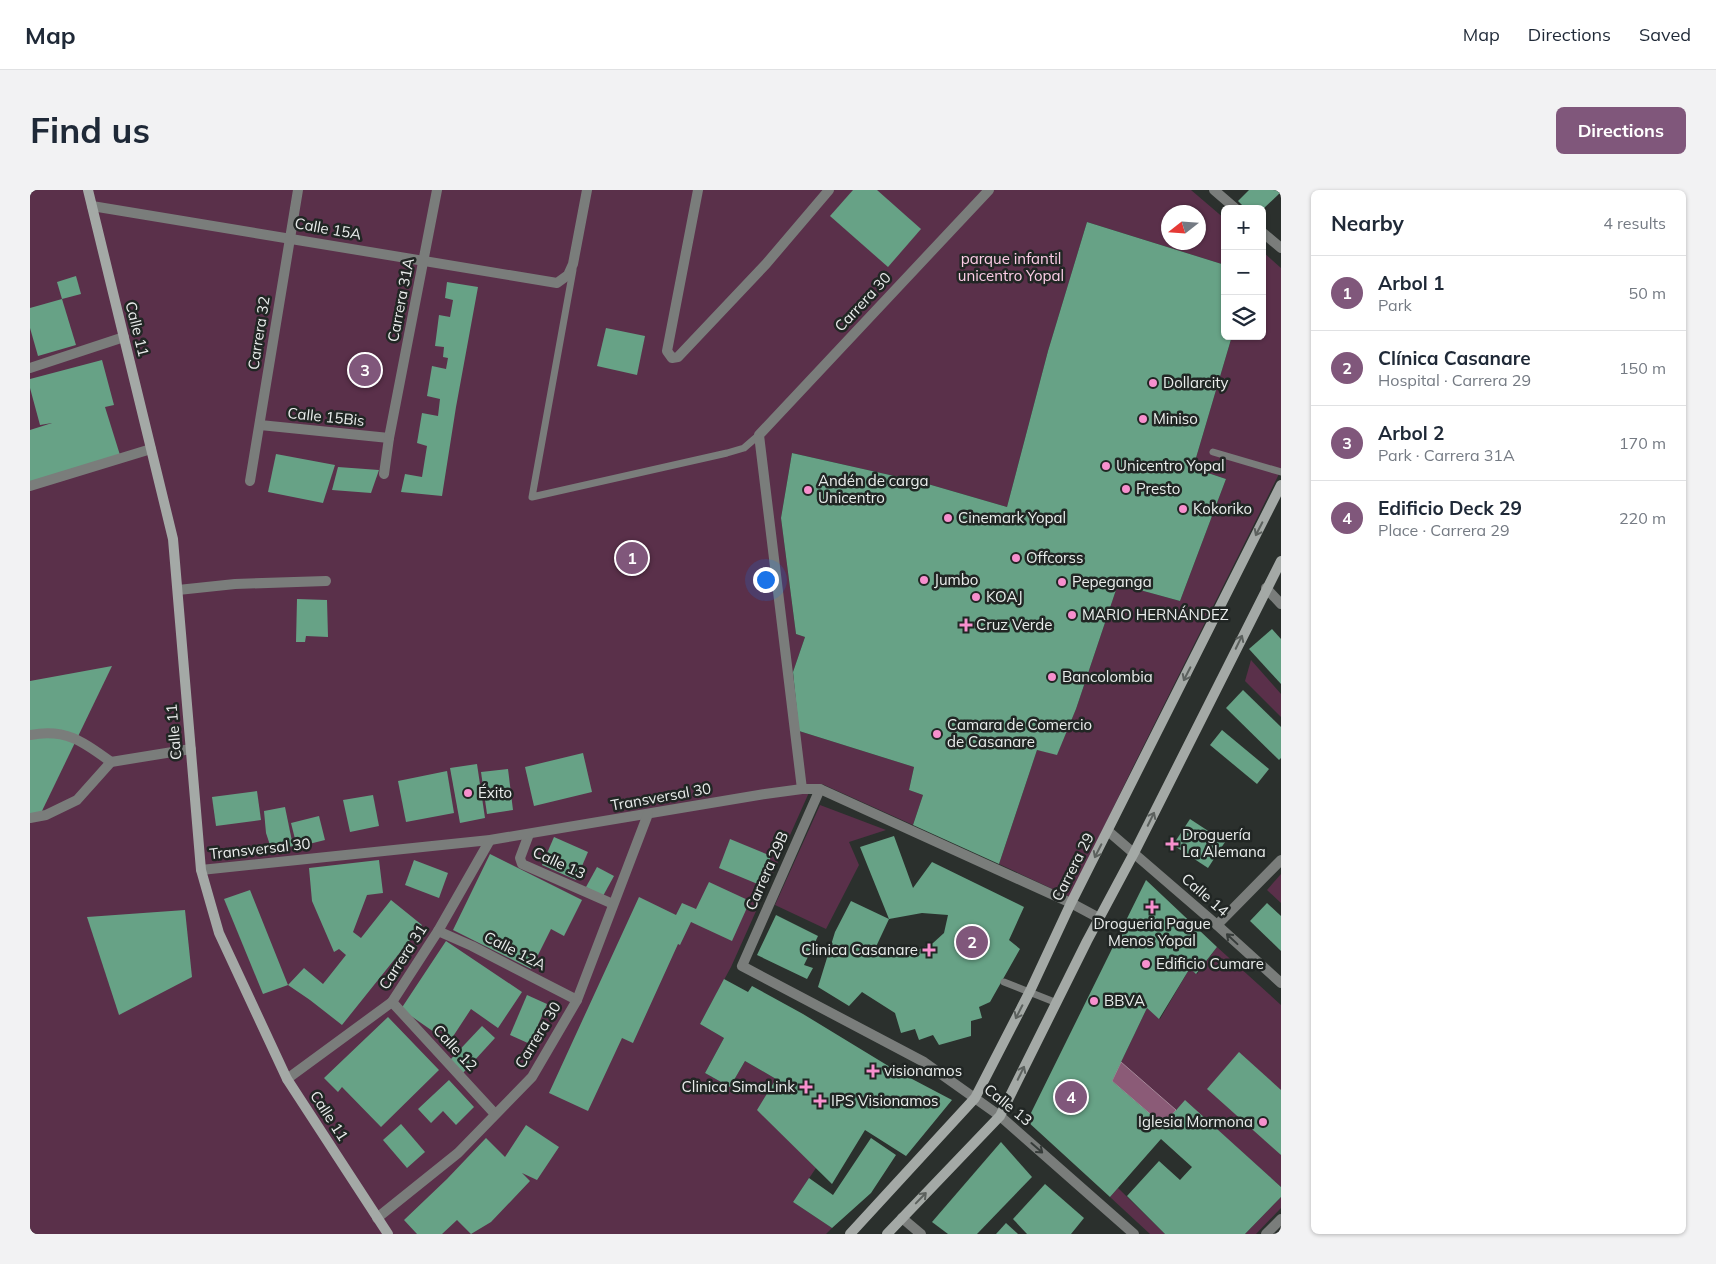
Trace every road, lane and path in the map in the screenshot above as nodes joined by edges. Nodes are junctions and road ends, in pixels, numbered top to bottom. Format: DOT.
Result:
graph roads {
  1 [pos="88,190"];
  2 [pos="298,190"];
  3 [pos="437,190"];
  4 [pos="587,190"];
  5 [pos="698,190"];
  6 [pos="829,190"];
  7 [pos="989,190"];
  8 [pos="1214,190"];
  9 [pos="1231,205"];
  10 [pos="92,206"];
  11 [pos="1266,235"];
  12 [pos="290,237"];
  13 [pos="1281,248"];
  14 [pos="424,261"];
  15 [pos="574,264"];
  16 [pos="124,338"];
  17 [pos="30,368"];
  18 [pos="260,425"];
  19 [pos="759,436"];
  20 [pos="389,438"];
  21 [pos="151,449"];
  22 [pos="1213,452"];
  23 [pos="1281,472"];
  24 [pos="384,474"];
  25 [pos="250,480"];
  26 [pos="1281,485"];
  27 [pos="30,486"];
  28 [pos="1281,560"];
  29 [pos="326,581"];
  30 [pos="1266,588"];
  31 [pos="178,590"];
  32 [pos="1281,604"];
  33 [pos="30,735"];
  34 [pos="191,749"];
  35 [pos="111,762"];
  36 [pos="802,788"];
  37 [pos="820,789"];
  38 [pos="648,814"];
  39 [pos="30,818"];
  40 [pos="1108,831"];
  41 [pos="529,834"];
  42 [pos="490,840"];
  43 [pos="1134,853"];
  44 [pos="1281,860"];
  45 [pos="201,870"];
  46 [pos="1072,903"];
  47 [pos="612,904"];
  48 [pos="1099,918"];
  49 [pos="1217,925"];
  50 [pos="438,931"];
  51 [pos="742,966"];
  52 [pos="1004,982"];
  53 [pos="1281,983"];
  54 [pos="1030,991"];
  55 [pos="577,1000"];
  56 [pos="392,1002"];
  57 [pos="1056,1002"];
  58 [pos="287,1079"];
  59 [pos="975,1098"];
  60 [pos="495,1114"];
  61 [pos="1000,1116"];
  62 [pos="377,1218"];
  63 [pos="902,1218"];
  64 [pos="1281,1218"];
  65 [pos="388,1234"];
  66 [pos="850,1234"];
  67 [pos="887,1234"];
  68 [pos="922,1234"];
  69 [pos="1134,1234"];
  70 [pos="1266,1234"];
  1 -- 10 [label="main road, Calle 11"];
  2 -- 12 [label="street, Carrera 32"];
  3 -- 14 [label="street, Carrera 31A"];
  4 -- 15 [label="street"];
  5 -- 6 [label="street"];
  7 -- 19 [label="street, Carrera 30"];
  8 -- 9 [label="street"];
  10 -- 12 [label="street, Calle 15A"];
  10 -- 16 [label="main road, Calle 11"];
  11 -- 13 [label="street"];
  12 -- 14 [label="street, Calle 15A"];
  12 -- 18 [label="street, Carrera 32"];
  14 -- 15 [label="street, Calle 15A"];
  14 -- 20 [label="street, Carrera 31A"];
  15 -- 19 [label="lane"];
  16 -- 17 [label="street"];
  16 -- 21 [label="main road, Calle 11"];
  18 -- 20 [label="street, Calle 15Bis"];
  18 -- 25 [label="street, Carrera 32"];
  19 -- 36 [label="street"];
  20 -- 24 [label="street, Carrera 31A"];
  21 -- 27 [label="street"];
  21 -- 31 [label="main road, Calle 11"];
  22 -- 23 [label="lane"];
  26 -- 40 [label="main road, Carrera 29, one-way"];
  28 -- 30 [label="main road"];
  29 -- 31 [label="street"];
  30 -- 32 [label="street"];
  43 -- 30 [label="main road, one-way"];
  31 -- 34 [label="main road, Calle 11"];
  33 -- 35 [label="street"];
  34 -- 35 [label="street"];
  34 -- 45 [label="main road, Calle 11"];
  35 -- 39 [label="street"];
  36 -- 37 [label="street, Transversal 30"];
  36 -- 38 [label="street, Transversal 30"];
  37 -- 46 [label="street, Transversal 30"];
  37 -- 51 [label="street, Carrera 29B"];
  38 -- 41 [label="street, Transversal 30"];
  38 -- 47 [label="street, Carrera 30"];
  40 -- 43 [label="street, Calle 14"];
  40 -- 46 [label="main road, Carrera 29, one-way"];
  41 -- 42 [label="street, Transversal 30"];
  41 -- 47 [label="street, Calle 13"];
  42 -- 45 [label="street, Transversal 30"];
  42 -- 50 [label="street, Carrera 31"];
  43 -- 48 [label="main road"];
  43 -- 49 [label="street, Calle 14"];
  44 -- 49 [label="street"];
  45 -- 58 [label="main road, Calle 11"];
  46 -- 48 [label="street, Transversal 30"];
  46 -- 54 [label="main road, Carrera 29"];
  47 -- 55 [label="street, Carrera 30"];
  48 -- 57 [label="main road"];
  53 -- 49 [label="street, Calle 14, one-way"];
  50 -- 55 [label="street, Calle 12A"];
  50 -- 56 [label="street, Carrera 31"];
  51 -- 59 [label="street, Calle 13"];
  52 -- 54 [label="lane"];
  54 -- 57 [label="lane"];
  54 -- 59 [label="main road, Carrera 29, one-way"];
  55 -- 60 [label="street, Carrera 30"];
  56 -- 58 [label="street, Carrera 31"];
  56 -- 60 [label="street, Calle 12"];
  61 -- 57 [label="main road, one-way"];
  58 -- 62 [label="main road, Calle 11"];
  59 -- 61 [label="street, Calle 13"];
  59 -- 66 [label="main road, Carrera 29"];
  60 -- 62 [label="street, Carrera 30"];
  63 -- 61 [label="main road, one-way"];
  61 -- 69 [label="street, Calle 13, one-way"];
  62 -- 65 [label="main road, Calle 11"];
  63 -- 67 [label="main road"];
  63 -- 68 [label="street"];
  64 -- 70 [label="street"];
}
